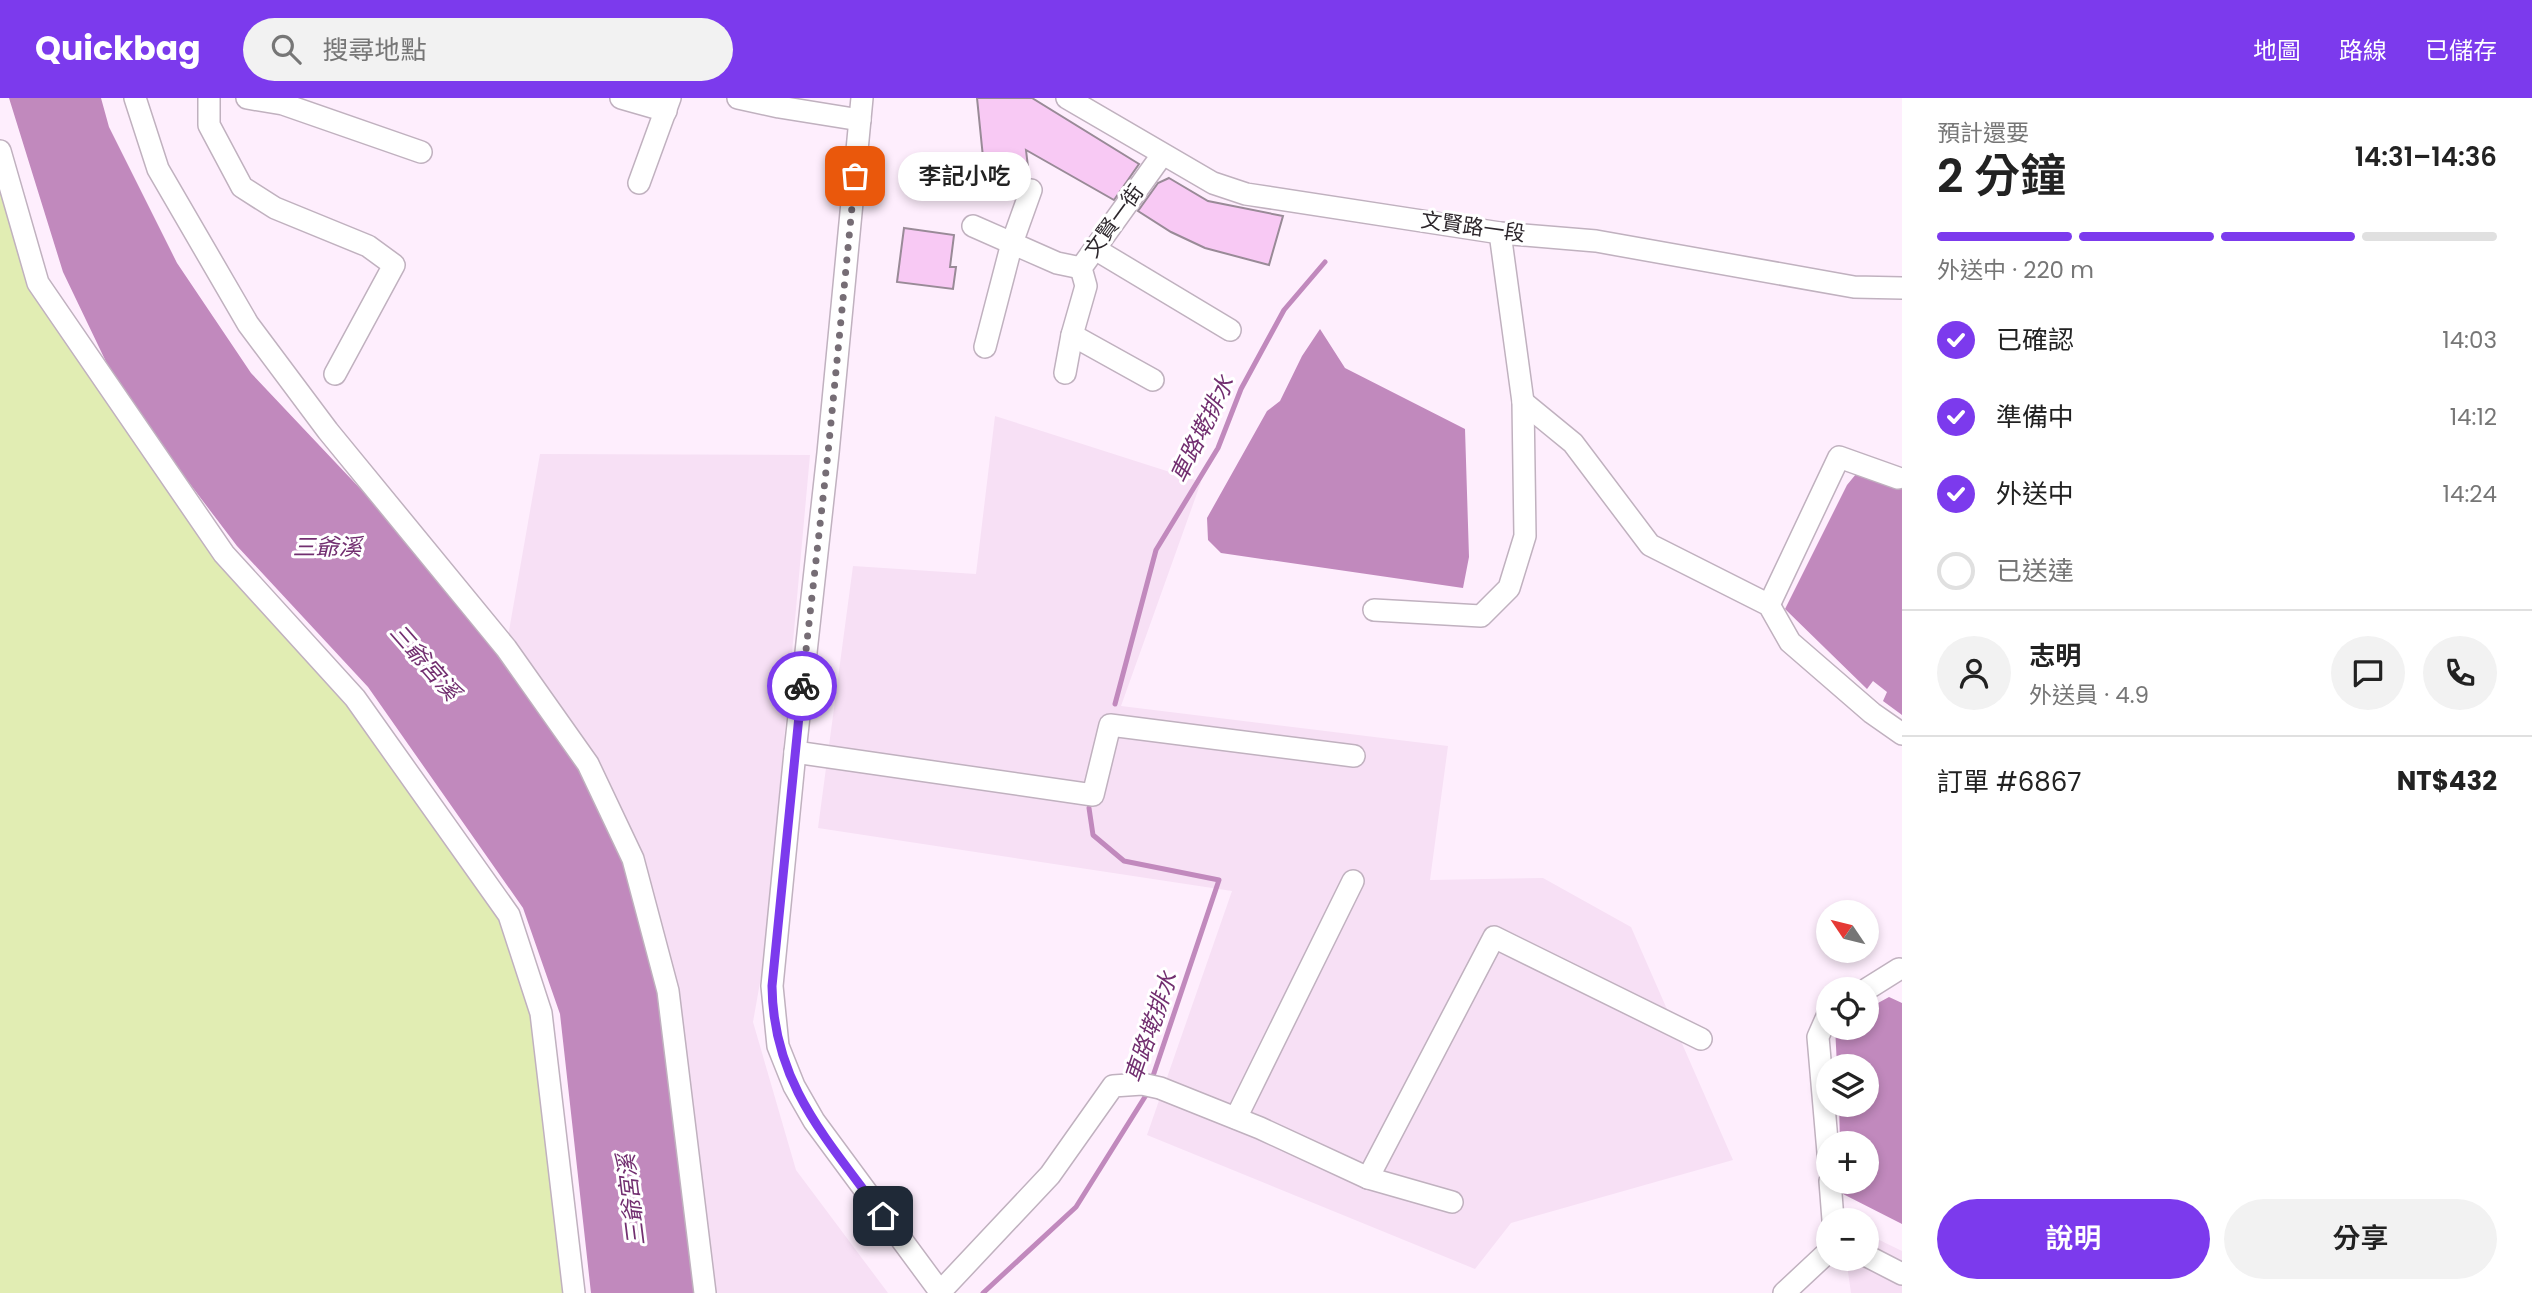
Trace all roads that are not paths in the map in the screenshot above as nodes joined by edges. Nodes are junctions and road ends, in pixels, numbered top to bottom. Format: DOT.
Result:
graph roads {
  1 [pos="135,98"];
  2 [pos="209,98"];
  3 [pos="247,98"];
  4 [pos="621,98"];
  5 [pos="738,98"];
  6 [pos="862,98"];
  7 [pos="1067,98"];
  8 [pos="668,104"];
  9 [pos="860,120"];
  10 [pos="0,151"];
  11 [pos="421,152"];
  12 [pos="1162,155"];
  13 [pos="639,183"];
  14 [pos="1031,190"];
  15 [pos="973,226"];
  16 [pos="1500,233"];
  17 [pos="1012,243"];
  18 [pos="1095,248"];
  19 [pos="1081,268"];
  20 [pos="1902,288"];
  21 [pos="1230,330"];
  22 [pos="1072,335"];
  23 [pos="985,346"];
  24 [pos="1065,373"];
  25 [pos="335,374"];
  26 [pos="1153,380"];
  27 [pos="1522,402"];
  28 [pos="1898,478"];
  29 [pos="1769,605"];
  30 [pos="1374,610"];
  31 [pos="1902,734"];
  32 [pos="795,752"];
  33 [pos="1353,756"];
  34 [pos="1353,881"];
  35 [pos="1899,970"];
  36 [pos="1879,982"];
  37 [pos="1701,1039"];
  38 [pos="1818,1040"];
  39 [pos="1236,1118"];
  40 [pos="1826,1131"];
  41 [pos="1368,1178"];
  42 [pos="1452,1202"];
  43 [pos="1879,1262"];
  44 [pos="1816,1263"];
  45 [pos="1902,1274"];
  46 [pos="940,1292"];
  47 [pos="575,1293"];
  48 [pos="705,1293"];
  49 [pos="1784,1293"];
  1 -- 48 [label="street"];
  2 -- 25 [label="street"];
  3 -- 11 [label="street"];
  4 -- 8 [label="street"];
  5 -- 9 [label="street"];
  6 -- 9 [label="street"];
  7 -- 12 [label="street, 文賢路一段"];
  8 -- 13 [label="street"];
  9 -- 32 [label="street"];
  10 -- 47 [label="street"];
  12 -- 16 [label="street, 文賢路一段"];
  12 -- 18 [label="street, 文賢一街"];
  14 -- 17 [label="street"];
  15 -- 17 [label="street"];
  16 -- 20 [label="street, 文賢路一段"];
  16 -- 27 [label="street"];
  17 -- 19 [label="street"];
  17 -- 23 [label="street"];
  18 -- 19 [label="street, 文賢一街"];
  18 -- 21 [label="street"];
  19 -- 22 [label="street, 文賢一街"];
  22 -- 24 [label="street, 文賢一街"];
  22 -- 26 [label="street"];
  27 -- 29 [label="street"];
  27 -- 30 [label="street"];
  28 -- 29 [label="street"];
  29 -- 31 [label="street"];
  32 -- 33 [label="street"];
  32 -- 46 [label="street"];
  34 -- 39 [label="street"];
  35 -- 36 [label="street"];
  37 -- 41 [label="street"];
  38 -- 40 [label="street"];
  39 -- 41 [label="street"];
  39 -- 46 [label="street"];
  41 -- 42 [label="street"];
  43 -- 45 [label="street"];
  44 -- 49 [label="street"];
}
